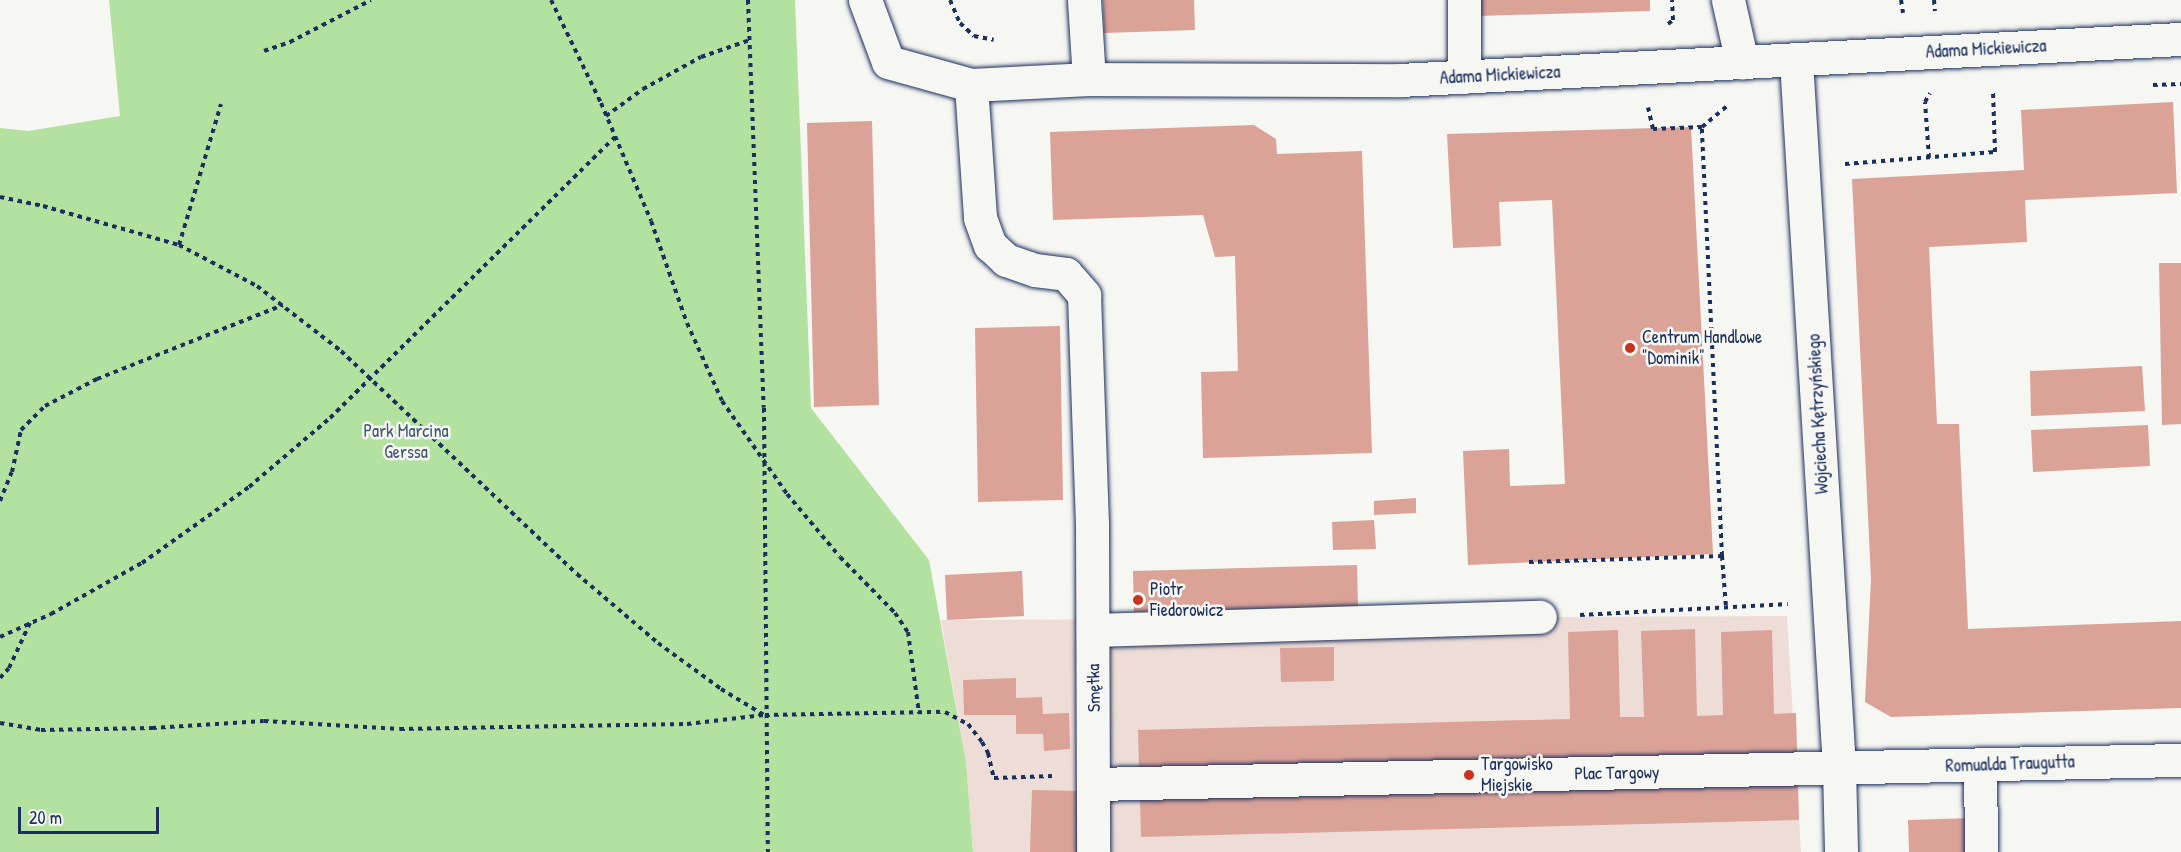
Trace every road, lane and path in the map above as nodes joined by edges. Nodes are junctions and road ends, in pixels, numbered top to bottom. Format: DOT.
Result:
graph roads {
  1 [pos="371,0"];
  2 [pos="551,0"];
  3 [pos="748,0"];
  4 [pos="865,0"];
  5 [pos="1084,0"];
  6 [pos="1464,0"];
  7 [pos="1728,0"];
  8 [pos="1901,0"];
  9 [pos="1904,17"];
  10 [pos="2181,39"];
  11 [pos="750,40"];
  12 [pos="264,51"];
  13 [pos="1796,60"];
  14 [pos="1742,62"];
  15 [pos="1464,77"];
  16 [pos="1089,79"];
  17 [pos="2181,84"];
  18 [pos="971,85"];
  19 [pos="2146,86"];
  20 [pos="2005,90"];
  21 [pos="1983,91"];
  22 [pos="1993,91"];
  23 [pos="1930,92"];
  24 [pos="1941,92"];
  25 [pos="1919,93"];
  26 [pos="1736,99"];
  27 [pos="1646,100"];
  28 [pos="221,104"];
  29 [pos="606,116"];
  30 [pos="1702,127"];
  31 [pos="615,136"];
  32 [pos="1929,158"];
  33 [pos="1836,165"];
  34 [pos="0,197"];
  35 [pos="179,245"];
  36 [pos="284,304"];
  37 [pos="370,378"];
  38 [pos="764,461"];
  39 [pos="0,501"];
  40 [pos="1722,556"];
  41 [pos="1529,562"];
  42 [pos="1829,602"];
  43 [pos="1726,607"];
  44 [pos="1540,617"];
  45 [pos="31,623"];
  46 [pos="1093,630"];
  47 [pos="0,637"];
  48 [pos="0,678"];
  49 [pos="919,713"];
  50 [pos="765,716"];
  51 [pos="0,723"];
  52 [pos="2181,760"];
  53 [pos="1980,765"];
  54 [pos="1839,768"];
  55 [pos="1095,780"];
  56 [pos="768,852"];
  57 [pos="1093,852"];
  58 [pos="1841,852"];
  59 [pos="1981,852"];
  1 -- 12 [label="path"];
  2 -- 29 [label="path"];
  3 -- 11 [label="path"];
  4 -- 18 [label="street, Adama Mickiewicza"];
  5 -- 16 [label="street"];
  6 -- 15 [label="street"];
  7 -- 14 [label="street"];
  8 -- 9 [label="path"];
  10 -- 13 [label="street, Adama Mickiewicza"];
  11 -- 29 [label="path"];
  11 -- 38 [label="path"];
  13 -- 14 [label="street, Adama Mickiewicza"];
  13 -- 42 [label="street, Wojciecha Kętrzyńskiego"];
  14 -- 15 [label="street, Adama Mickiewicza"];
  15 -- 16 [label="street, Adama Mickiewicza"];
  16 -- 18 [label="street, Adama Mickiewicza"];
  17 -- 19 [label="path"];
  18 -- 46 [label="street, Smętka"];
  20 -- 22 [label="path"];
  21 -- 22 [label="path"];
  22 -- 32 [label="path"];
  23 -- 24 [label="path"];
  23 -- 25 [label="path"];
  23 -- 32 [label="path"];
  26 -- 30 [label="path"];
  27 -- 30 [label="path"];
  28 -- 35 [label="path"];
  29 -- 31 [label="path"];
  30 -- 40 [label="path"];
  31 -- 37 [label="path"];
  31 -- 38 [label="path"];
  32 -- 33 [label="path"];
  34 -- 35 [label="path"];
  35 -- 36 [label="path"];
  36 -- 37 [label="path"];
  36 -- 39 [label="path"];
  37 -- 45 [label="path"];
  37 -- 50 [label="path"];
  38 -- 49 [label="path"];
  38 -- 50 [label="path"];
  40 -- 41 [label="path"];
  40 -- 43 [label="path"];
  42 -- 43 [label="path"];
  42 -- 54 [label="street, Wojciecha Kętrzyńskiego"];
  43 -- 44 [label="path"];
  44 -- 46 [label="street"];
  45 -- 47 [label="path"];
  45 -- 48 [label="path"];
  46 -- 55 [label="street, Smętka"];
  49 -- 50 [label="path"];
  49 -- 55 [label="path"];
  50 -- 51 [label="path"];
  50 -- 56 [label="path"];
  52 -- 53 [label="street, Romualda Traugutta"];
  53 -- 54 [label="street, Romualda Traugutta"];
  53 -- 59 [label="street"];
  54 -- 55 [label="street, Plac Targowy"];
  54 -- 58 [label="street"];
  55 -- 57 [label="street, Smętka"];
}
